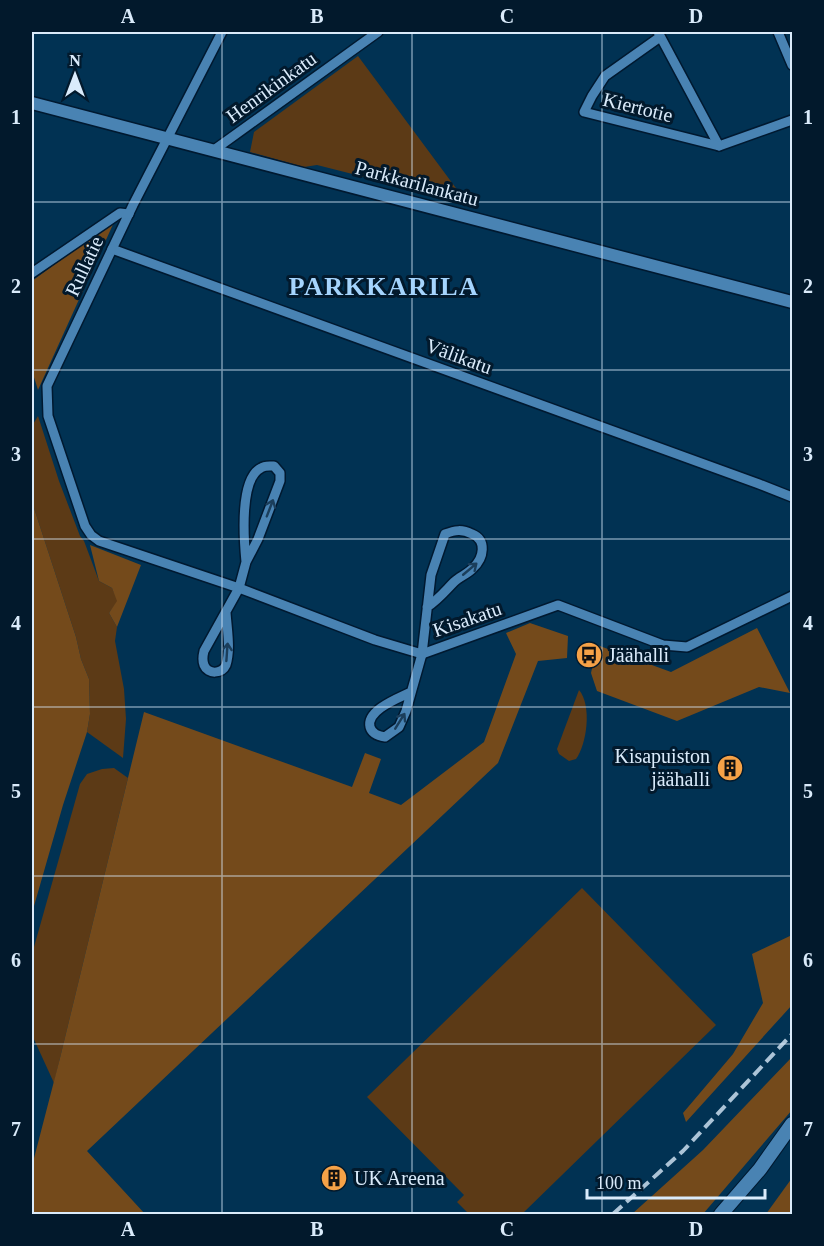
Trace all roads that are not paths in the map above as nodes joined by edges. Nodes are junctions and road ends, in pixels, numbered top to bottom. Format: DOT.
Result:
graph roads {
  1 [pos="221,32"];
  2 [pos="378,32"];
  3 [pos="778,32"];
  4 [pos="659,34"];
  5 [pos="792,65"];
  6 [pos="32,103"];
  7 [pos="792,120"];
  8 [pos="167,138"];
  9 [pos="719,146"];
  10 [pos="214,150"];
  11 [pos="124,213"];
  12 [pos="112,249"];
  13 [pos="32,273"];
  14 [pos="792,302"];
  15 [pos="792,497"];
  16 [pos="85,526"];
  17 [pos="246,561"];
  18 [pos="239,588"];
  19 [pos="792,596"];
  20 [pos="427,607"];
  21 [pos="226,612"];
  22 [pos="422,654"];
  23 [pos="411,692"];
  24 [pos="792,1124"];
  25 [pos="721,1215"];
  1 -- 8 [label="street, Rullatie"];
  2 -- 10 [label="street, Henrikinkatu"];
  3 -- 5 [label="street"];
  4 -- 9 [label="street"];
  4 -- 9 [label="street, Kiertotie"];
  6 -- 8 [label="street, Parkkarilankatu"];
  7 -- 9 [label="street"];
  8 -- 10 [label="street, Parkkarilankatu"];
  8 -- 11 [label="street, Rullatie"];
  10 -- 14 [label="street, Parkkarilankatu"];
  11 -- 12 [label="street, Rullatie"];
  11 -- 13 [label="street"];
  12 -- 15 [label="street, Välikatu"];
  12 -- 16 [label="street, Rullatie"];
  16 -- 18 [label="street, Kisakatu"];
  17 -- 17 [label="street, one-way"];
  17 -- 18 [label="street"];
  18 -- 21 [label="street"];
  18 -- 22 [label="street, Kisakatu"];
  19 -- 22 [label="street, Kisakatu"];
  20 -- 20 [label="street, one-way"];
  20 -- 22 [label="street"];
  21 -- 21 [label="street, one-way"];
  22 -- 23 [label="street"];
  23 -- 23 [label="street, one-way"];
  24 -- 25 [label="main road"];
}
